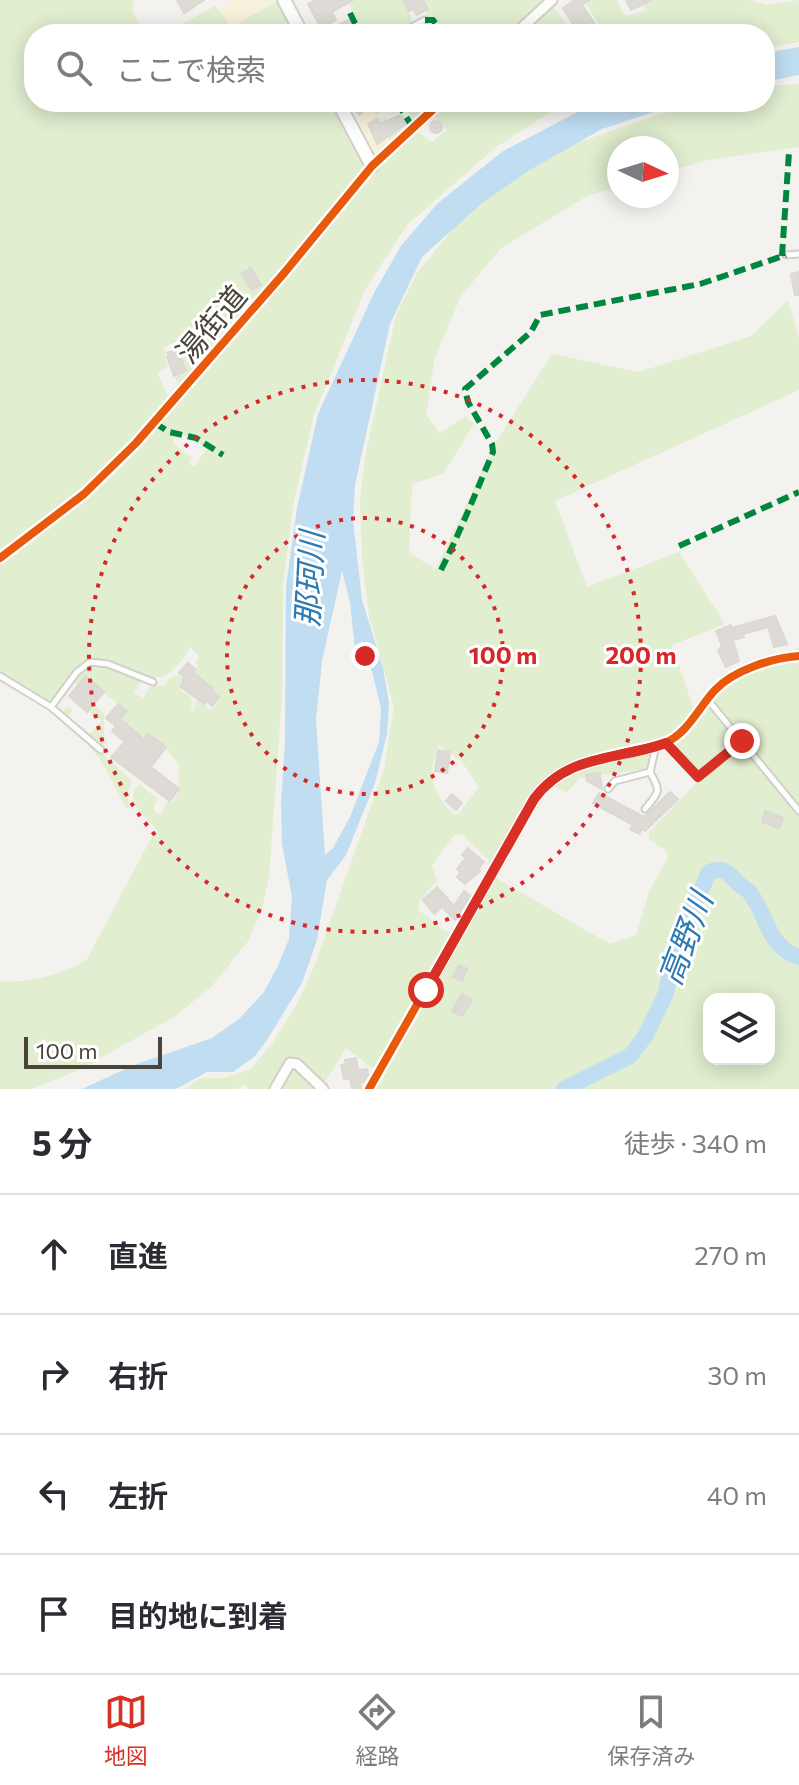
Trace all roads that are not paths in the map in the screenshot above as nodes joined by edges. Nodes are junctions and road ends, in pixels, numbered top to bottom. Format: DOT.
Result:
graph roads {
  1 [pos="284,0"];
  2 [pos="552,0"];
  3 [pos="425,20"];
  4 [pos="297,24"];
  5 [pos="418,24"];
  6 [pos="526,24"];
  7 [pos="343,112"];
  8 [pos="430,112"];
  9 [pos="372,166"];
  10 [pos="799,254"];
  11 [pos="786,255"];
  12 [pos="0,558"];
  13 [pos="799,656"];
  14 [pos="0,676"];
  15 [pos="153,682"];
  16 [pos="708,699"];
  17 [pos="51,707"];
  18 [pos="742,741"];
  19 [pos="661,744"];
  20 [pos="101,750"];
  21 [pos="650,772"];
  22 [pos="608,789"];
  23 [pos="796,802"];
  24 [pos="645,809"];
  25 [pos="799,811"];
  26 [pos="275,1089"];
  27 [pos="323,1089"];
  28 [pos="369,1089"];
  1 -- 4 [label="street"];
  2 -- 6 [label="street"];
  3 -- 5 [label="lane"];
  7 -- 9 [label="street"];
  8 -- 9 [label="street, 湯街道"];
  9 -- 12 [label="street, 湯街道"];
  10 -- 11 [label="lane"];
  13 -- 16 [label="street"];
  14 -- 17 [label="lane"];
  15 -- 17 [label="lane"];
  16 -- 18 [label="lane"];
  16 -- 19 [label="street"];
  17 -- 20 [label="lane"];
  18 -- 19 [label="lane"];
  18 -- 23 [label="lane"];
  19 -- 21 [label="lane"];
  19 -- 28 [label="street"];
  21 -- 22 [label="lane"];
  21 -- 24 [label="lane"];
  23 -- 25 [label="lane"];
  26 -- 27 [label="street"];
}
